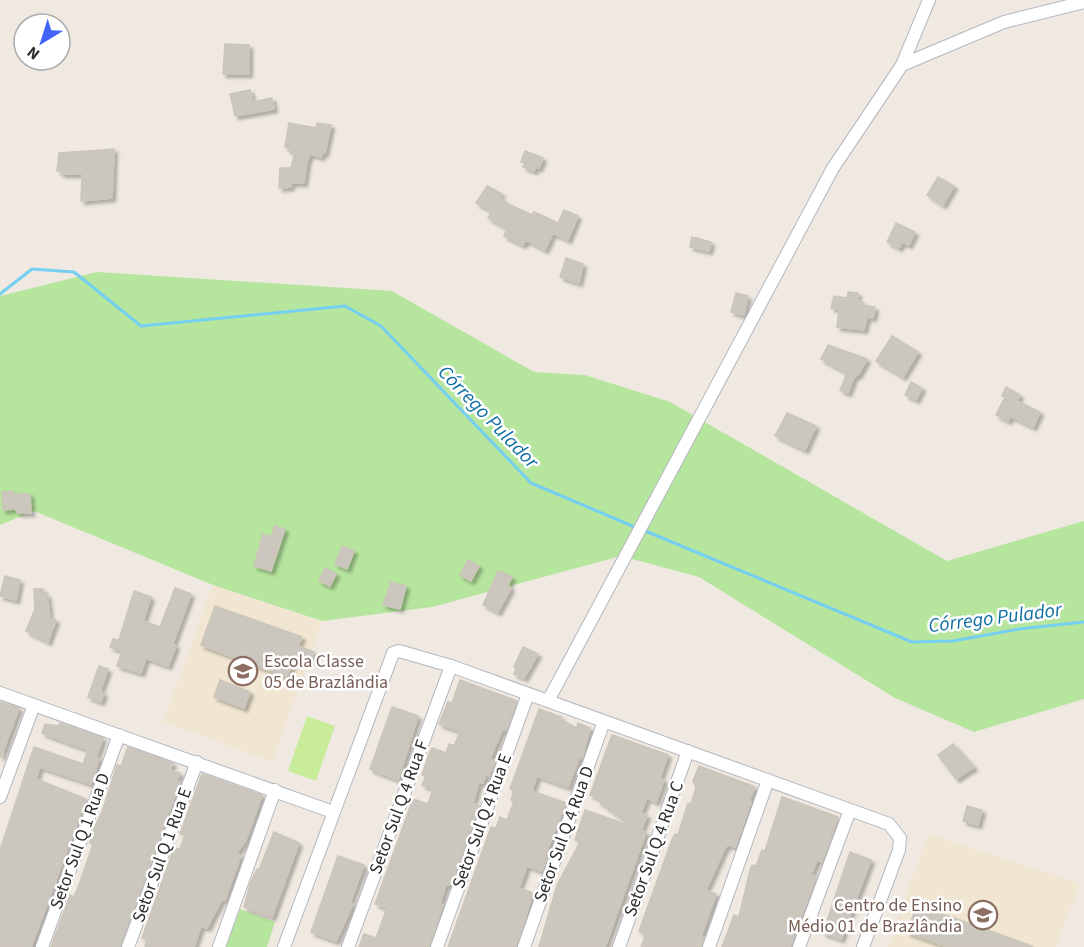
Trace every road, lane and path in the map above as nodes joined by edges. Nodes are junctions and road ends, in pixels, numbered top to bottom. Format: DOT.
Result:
graph roads {
  1 [pos="929,0"];
  2 [pos="1084,2"];
  3 [pos="902,65"];
  4 [pos="451,666"];
  5 [pos="0,693"];
  6 [pos="528,694"];
  7 [pos="548,701"];
  8 [pos="34,705"];
  9 [pos="604,721"];
  10 [pos="118,735"];
  11 [pos="688,752"];
  12 [pos="197,762"];
  13 [pos="768,780"];
  14 [pos="275,790"];
  15 [pos="0,798"];
  16 [pos="850,810"];
  17 [pos="333,812"];
  18 [pos="42,947"];
  19 [pos="128,947"];
  20 [pos="219,947"];
  21 [pos="284,947"];
  22 [pos="348,947"];
  23 [pos="437,947"];
  24 [pos="524,947"];
  25 [pos="619,947"];
  26 [pos="709,947"];
  27 [pos="799,947"];
  28 [pos="863,947"];
  1 -- 3 [label="street"];
  2 -- 3 [label="street"];
  3 -- 7 [label="street"];
  4 -- 6 [label="street"];
  4 -- 17 [label="street"];
  4 -- 22 [label="street, Setor Sul Q 4 Rua F"];
  5 -- 8 [label="street"];
  6 -- 7 [label="street"];
  6 -- 23 [label="street, Setor Sul Q 4 Rua E"];
  7 -- 9 [label="street"];
  8 -- 10 [label="street"];
  8 -- 15 [label="street"];
  9 -- 11 [label="street"];
  9 -- 24 [label="street, Setor Sul Q 4 Rua D"];
  10 -- 12 [label="street"];
  10 -- 18 [label="street, Setor Sul Q 1 Rua D"];
  11 -- 13 [label="street"];
  11 -- 25 [label="street, Setor Sul Q 4 Rua C"];
  12 -- 14 [label="street"];
  12 -- 19 [label="street, Setor Sul Q 1 Rua E"];
  13 -- 16 [label="street"];
  13 -- 26 [label="street"];
  14 -- 17 [label="street"];
  14 -- 20 [label="street"];
  16 -- 27 [label="street"];
  16 -- 28 [label="street"];
  17 -- 21 [label="street"];
}
